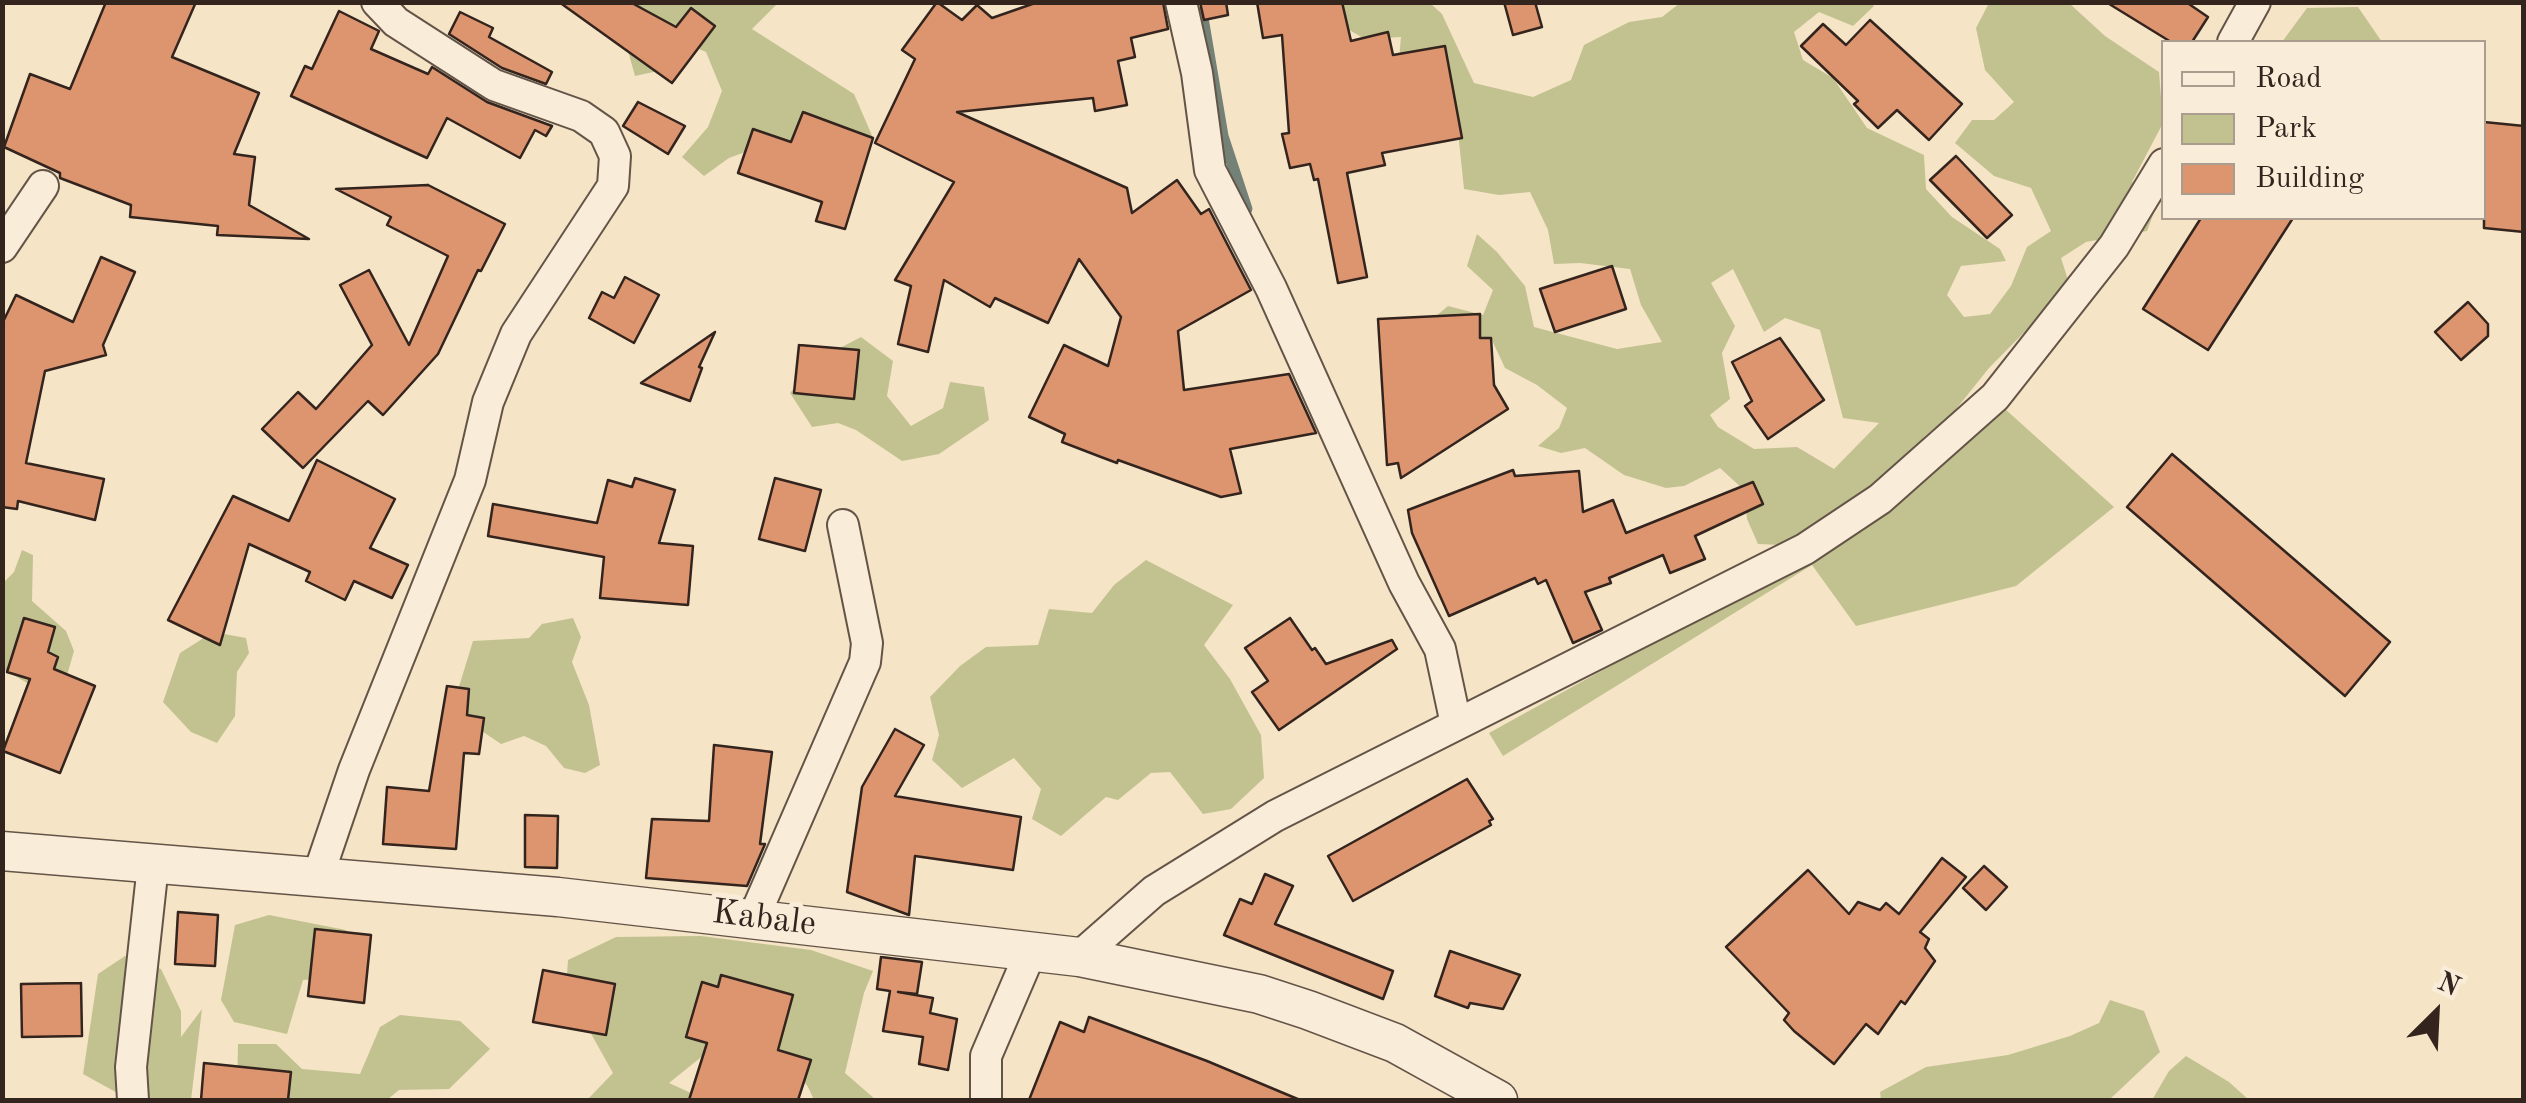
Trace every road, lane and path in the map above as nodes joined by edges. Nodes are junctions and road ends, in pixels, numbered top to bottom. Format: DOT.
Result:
graph roads {
  1 [pos="377,2"];
  2 [pos="1181,2"];
  3 [pos="2255,2"];
  4 [pos="2235,40"];
  5 [pos="2161,169"];
  6 [pos="43,186"];
  7 [pos="2,246"];
  8 [pos="843,525"];
  9 [pos="1456,724"];
  10 [pos="2,852"];
  11 [pos="153,865"];
  12 [pos="317,879"];
  13 [pos="754,917"];
  14 [pos="1031,950"];
  15 [pos="1079,957"];
  16 [pos="133,1100"];
  17 [pos="986,1100"];
  18 [pos="1498,1100"];
  1 -- 12 [label="street"];
  2 -- 9 [label="street"];
  3 -- 4 [label="street"];
  5 -- 9 [label="street"];
  6 -- 7 [label="street"];
  8 -- 13 [label="street"];
  9 -- 15 [label="street"];
  10 -- 11 [label="street, Kabale"];
  11 -- 12 [label="street, Kabale"];
  11 -- 16 [label="street"];
  12 -- 13 [label="street, Kabale"];
  13 -- 14 [label="street, Kabale"];
  14 -- 15 [label="street, Kabale"];
  14 -- 17 [label="street"];
  15 -- 18 [label="street, Kabale"];
}
